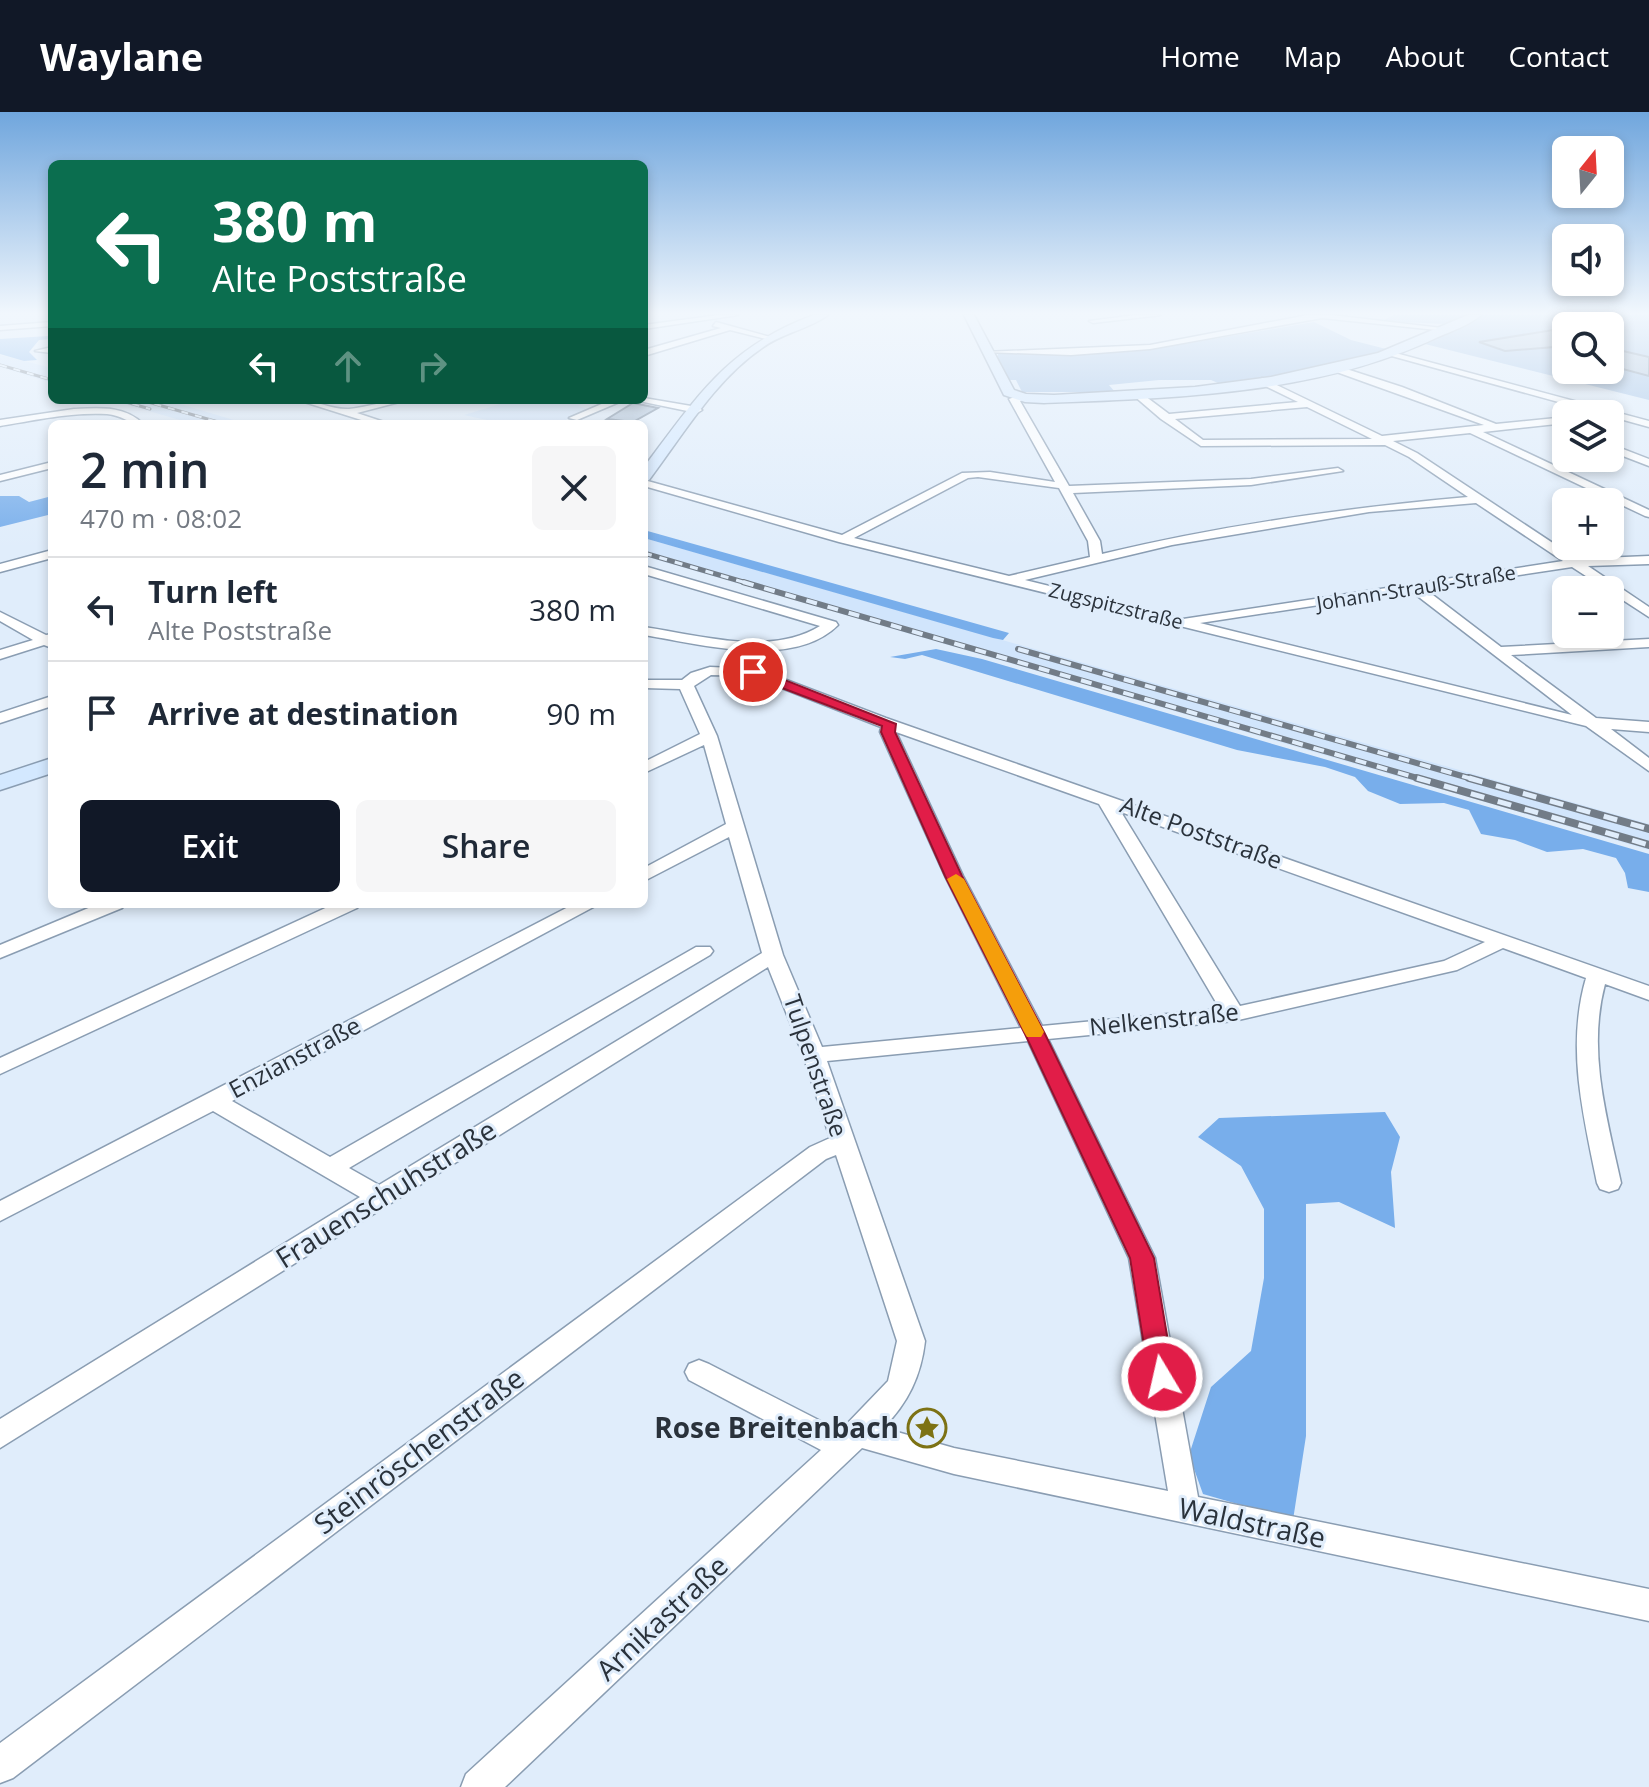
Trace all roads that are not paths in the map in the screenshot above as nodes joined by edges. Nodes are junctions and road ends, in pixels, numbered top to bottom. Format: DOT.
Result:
graph roads {
  1 [pos="710,393"];
  2 [pos="1012,393"];
  3 [pos="1154,393"];
  4 [pos="1287,393"];
  5 [pos="1409,393"];
  6 [pos="1539,393"];
  7 [pos="1138,395"];
  8 [pos="1023,397"];
  9 [pos="1564,400"];
  10 [pos="648,401"];
  11 [pos="648,401"];
  12 [pos="316,404"];
  13 [pos="382,404"];
  14 [pos="609,404"];
  15 [pos="1309,404"];
  16 [pos="701,405"];
  17 [pos="343,412"];
  18 [pos="1624,416"];
  19 [pos="1164,417"];
  20 [pos="574,418"];
  21 [pos="135,420"];
  22 [pos="371,420"];
  23 [pos="1549,422"];
  24 [pos="1552,422"];
  25 [pos="0,423"];
  26 [pos="1552,423"];
  27 [pos="1649,424"];
  28 [pos="1495,426"];
  29 [pos="1470,429"];
  30 [pos="1386,440"];
  31 [pos="1624,453"];
  32 [pos="1649,463"];
  33 [pos="48,466"];
  34 [pos="1338,471"];
  35 [pos="648,475"];
  36 [pos="0,478"];
  37 [pos="648,481"];
  38 [pos="1062,488"];
  39 [pos="1478,499"];
  40 [pos="1649,514"];
  41 [pos="843,539"];
  42 [pos="48,555"];
  43 [pos="1097,559"];
  44 [pos="1649,560"];
  45 [pos="1575,563"];
  46 [pos="0,568"];
  47 [pos="648,571"];
  48 [pos="1009,580"];
  49 [pos="1412,586"];
  50 [pos="1649,613"];
  51 [pos="0,616"];
  52 [pos="1184,623"];
  53 [pos="648,632"];
  54 [pos="48,640"];
  55 [pos="48,641"];
  56 [pos="1649,643"];
  57 [pos="1497,651"];
  58 [pos="0,655"];
  59 [pos="648,684"];
  60 [pos="686,685"];
  61 [pos="48,702"];
  62 [pos="0,718"];
  63 [pos="1589,722"];
  64 [pos="889,724"];
  65 [pos="1649,727"];
  66 [pos="709,736"];
  67 [pos="48,766"];
  68 [pos="648,766"];
  69 [pos="1649,766"];
  70 [pos="0,783"];
  71 [pos="1104,798"];
  72 [pos="734,827"];
  73 [pos="648,873"];
  74 [pos="105,908"];
  75 [pos="341,908"];
  76 [pos="581,908"];
  77 [pos="1504,940"];
  78 [pos="703,951"];
  79 [pos="0,952"];
  80 [pos="773,955"];
  81 [pos="1597,974"];
  82 [pos="1649,993"];
  83 [pos="1234,1014"];
  84 [pos="1035,1034"];
  85 [pos="814,1055"];
  86 [pos="0,1067"];
  87 [pos="214,1101"];
  88 [pos="842,1143"];
  89 [pos="330,1168"];
  90 [pos="1609,1183"];
  91 [pos="380,1197"];
  92 [pos="0,1212"];
  93 [pos="699,1372"];
  94 [pos="0,1435"];
  95 [pos="850,1440"];
  96 [pos="1181,1508"];
  97 [pos="1649,1605"];
  98 [pos="0,1765"];
  99 [pos="479,1787"];
  1 -- 16 [label="street"];
  2 -- 8 [label="street"];
  3 -- 7 [label="street"];
  4 -- 15 [label="street"];
  5 -- 28 [label="street"];
  6 -- 9 [label="street"];
  7 -- 8 [label="street"];
  7 -- 19 [label="street"];
  8 -- 38 [label="street"];
  10 -- 16 [label="street"];
  11 -- 16 [label="street"];
  12 -- 17 [label="street"];
  13 -- 17 [label="street"];
  14 -- 20 [label="street"];
  15 -- 19 [label="street"];
  15 -- 30 [label="street"];
  16 -- 35 [label="street"];
  17 -- 22 [label="street"];
  18 -- 27 [label="street"];
  19 -- 30 [label="street"];
  21 -- 25 [label="street"];
  23 -- 24 [label="street"];
  23 -- 26 [label="street"];
  23 -- 28 [label="street"];
  28 -- 29 [label="street"];
  29 -- 30 [label="street"];
  29 -- 40 [label="street"];
  30 -- 39 [label="street"];
  31 -- 32 [label="street"];
  33 -- 36 [label="street"];
  34 -- 38 [label="street"];
  37 -- 41 [label="street, Zugspitzstraße"];
  38 -- 41 [label="street"];
  38 -- 43 [label="street"];
  39 -- 43 [label="street"];
  39 -- 45 [label="street"];
  41 -- 48 [label="street, Zugspitzstraße"];
  42 -- 46 [label="street"];
  43 -- 48 [label="street"];
  44 -- 45 [label="street, Johann-Strauß-Straße"];
  45 -- 49 [label="street, Johann-Strauß-Straße"];
  45 -- 50 [label="street"];
  47 -- 53 [label="street"];
  48 -- 52 [label="street, Zugspitzstraße"];
  49 -- 52 [label="street, Johann-Strauß-Straße"];
  49 -- 57 [label="street"];
  51 -- 54 [label="street"];
  52 -- 63 [label="street, Zugspitzstraße"];
  55 -- 58 [label="street"];
  56 -- 57 [label="street"];
  57 -- 63 [label="street"];
  59 -- 60 [label="street"];
  60 -- 64 [label="street, Alte Poststraße"];
  60 -- 66 [label="street, Tulpenstraße"];
  61 -- 62 [label="street"];
  63 -- 65 [label="street, Zugspitzstraße"];
  63 -- 69 [label="street, Zugspitzstraße"];
  64 -- 71 [label="street, Alte Poststraße"];
  64 -- 84 [label="street"];
  66 -- 68 [label="street"];
  66 -- 72 [label="street, Tulpenstraße"];
  67 -- 70 [label="street"];
  71 -- 77 [label="street, Alte Poststraße"];
  71 -- 83 [label="street"];
  72 -- 73 [label="street"];
  72 -- 80 [label="street, Tulpenstraße"];
  74 -- 79 [label="street"];
  75 -- 86 [label="street"];
  76 -- 87 [label="street, Enzianstraße"];
  77 -- 81 [label="street, Alte Poststraße"];
  77 -- 83 [label="street, Nelkenstraße"];
  78 -- 89 [label="street"];
  80 -- 85 [label="street, Tulpenstraße"];
  80 -- 91 [label="street, Frauenschuhstraße"];
  81 -- 82 [label="street, Alte Poststraße"];
  81 -- 90 [label="street"];
  83 -- 84 [label="street, Nelkenstraße"];
  84 -- 85 [label="street, Nelkenstraße"];
  84 -- 96 [label="street"];
  85 -- 88 [label="street, Tulpenstraße"];
  87 -- 89 [label="street"];
  87 -- 92 [label="street, Enzianstraße"];
  88 -- 95 [label="street, Tulpenstraße"];
  88 -- 98 [label="street, Steinröschenstraße"];
  89 -- 91 [label="street"];
  91 -- 94 [label="street, Frauenschuhstraße"];
  93 -- 95 [label="street"];
  95 -- 96 [label="street, Waldstraße"];
  95 -- 99 [label="street, Arnikastraße"];
  96 -- 97 [label="street, Waldstraße"];
}
